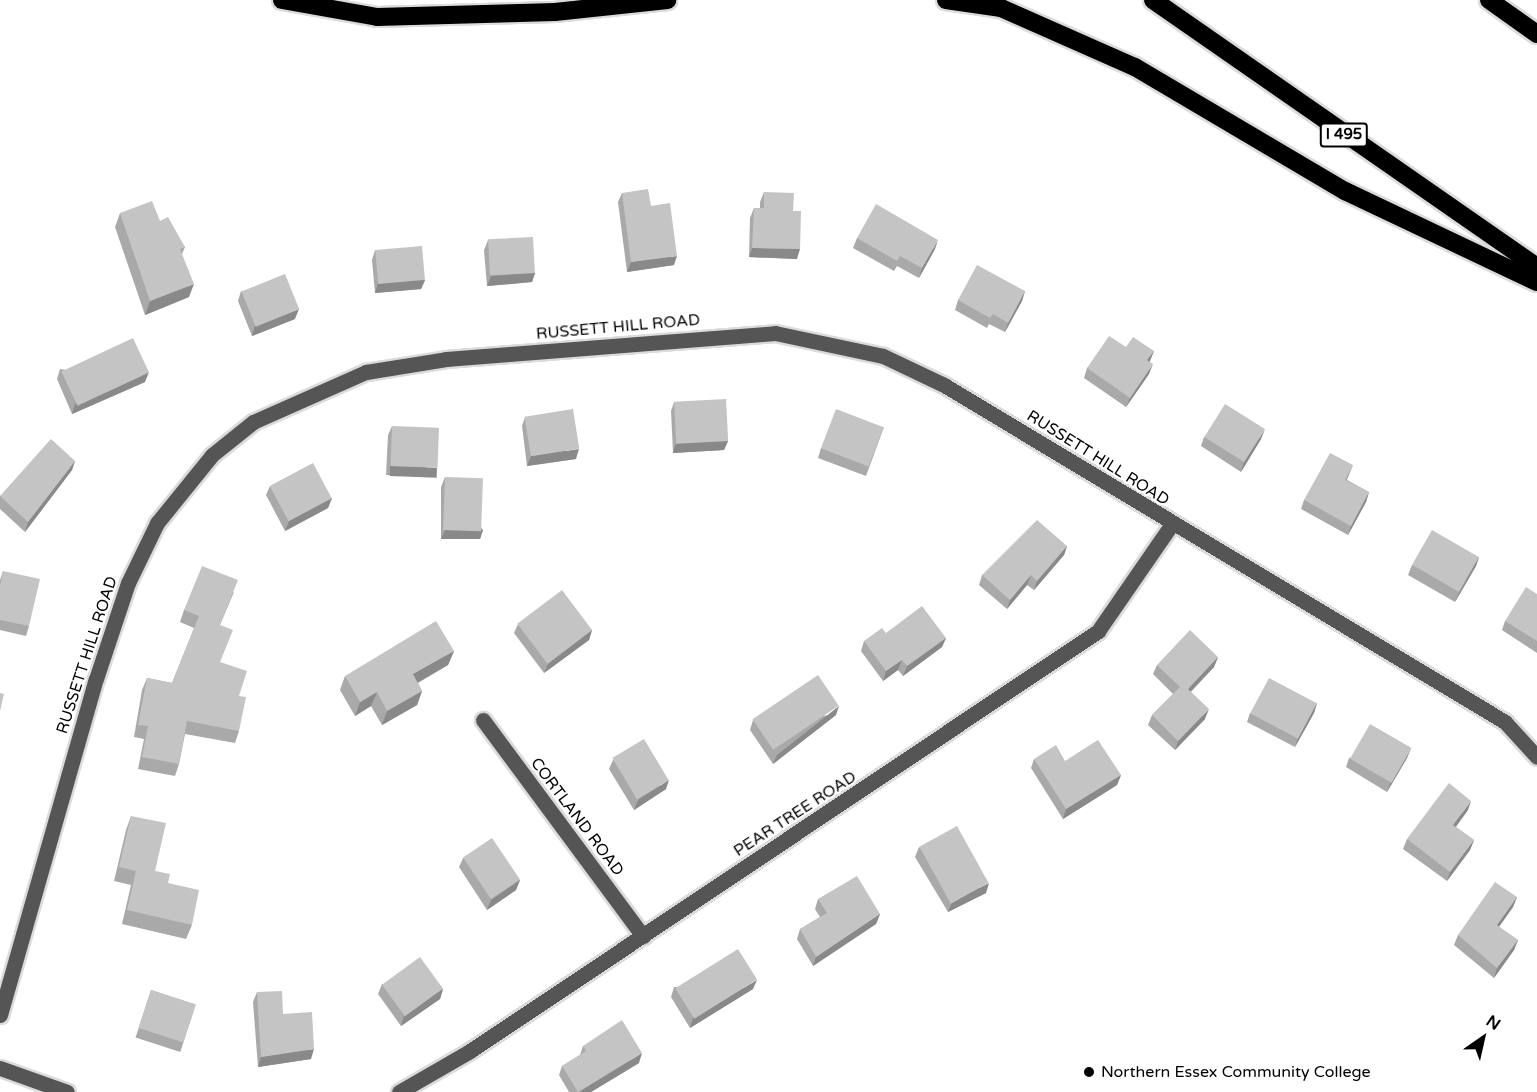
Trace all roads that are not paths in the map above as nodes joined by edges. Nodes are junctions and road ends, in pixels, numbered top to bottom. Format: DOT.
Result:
graph roads {
  1 [pos="282,0"];
  2 [pos="667,0"];
  3 [pos="946,0"];
  4 [pos="1154,0"];
  5 [pos="1489,0"];
  6 [pos="1537,34"];
  7 [pos="1537,267"];
  8 [pos="1537,282"];
  9 [pos="1171,525"];
  10 [pos="483,720"];
  11 [pos="1537,757"];
  12 [pos="643,936"];
  13 [pos="0,1016"];
  14 [pos="0,1068"];
  15 [pos="67,1092"];
  16 [pos="399,1092"];
  1 -- 2 [label="highway"];
  3 -- 8 [label="highway"];
  4 -- 7 [label="highway, I 495"];
  5 -- 6 [label="highway"];
  9 -- 11 [label="street, RUSSETT HILL ROAD"];
  9 -- 12 [label="street, PEAR TREE ROAD"];
  9 -- 13 [label="street, RUSSETT HILL ROAD"];
  10 -- 12 [label="street, CORTLAND ROAD"];
  12 -- 16 [label="street, PEAR TREE ROAD"];
  14 -- 15 [label="street"];
}
